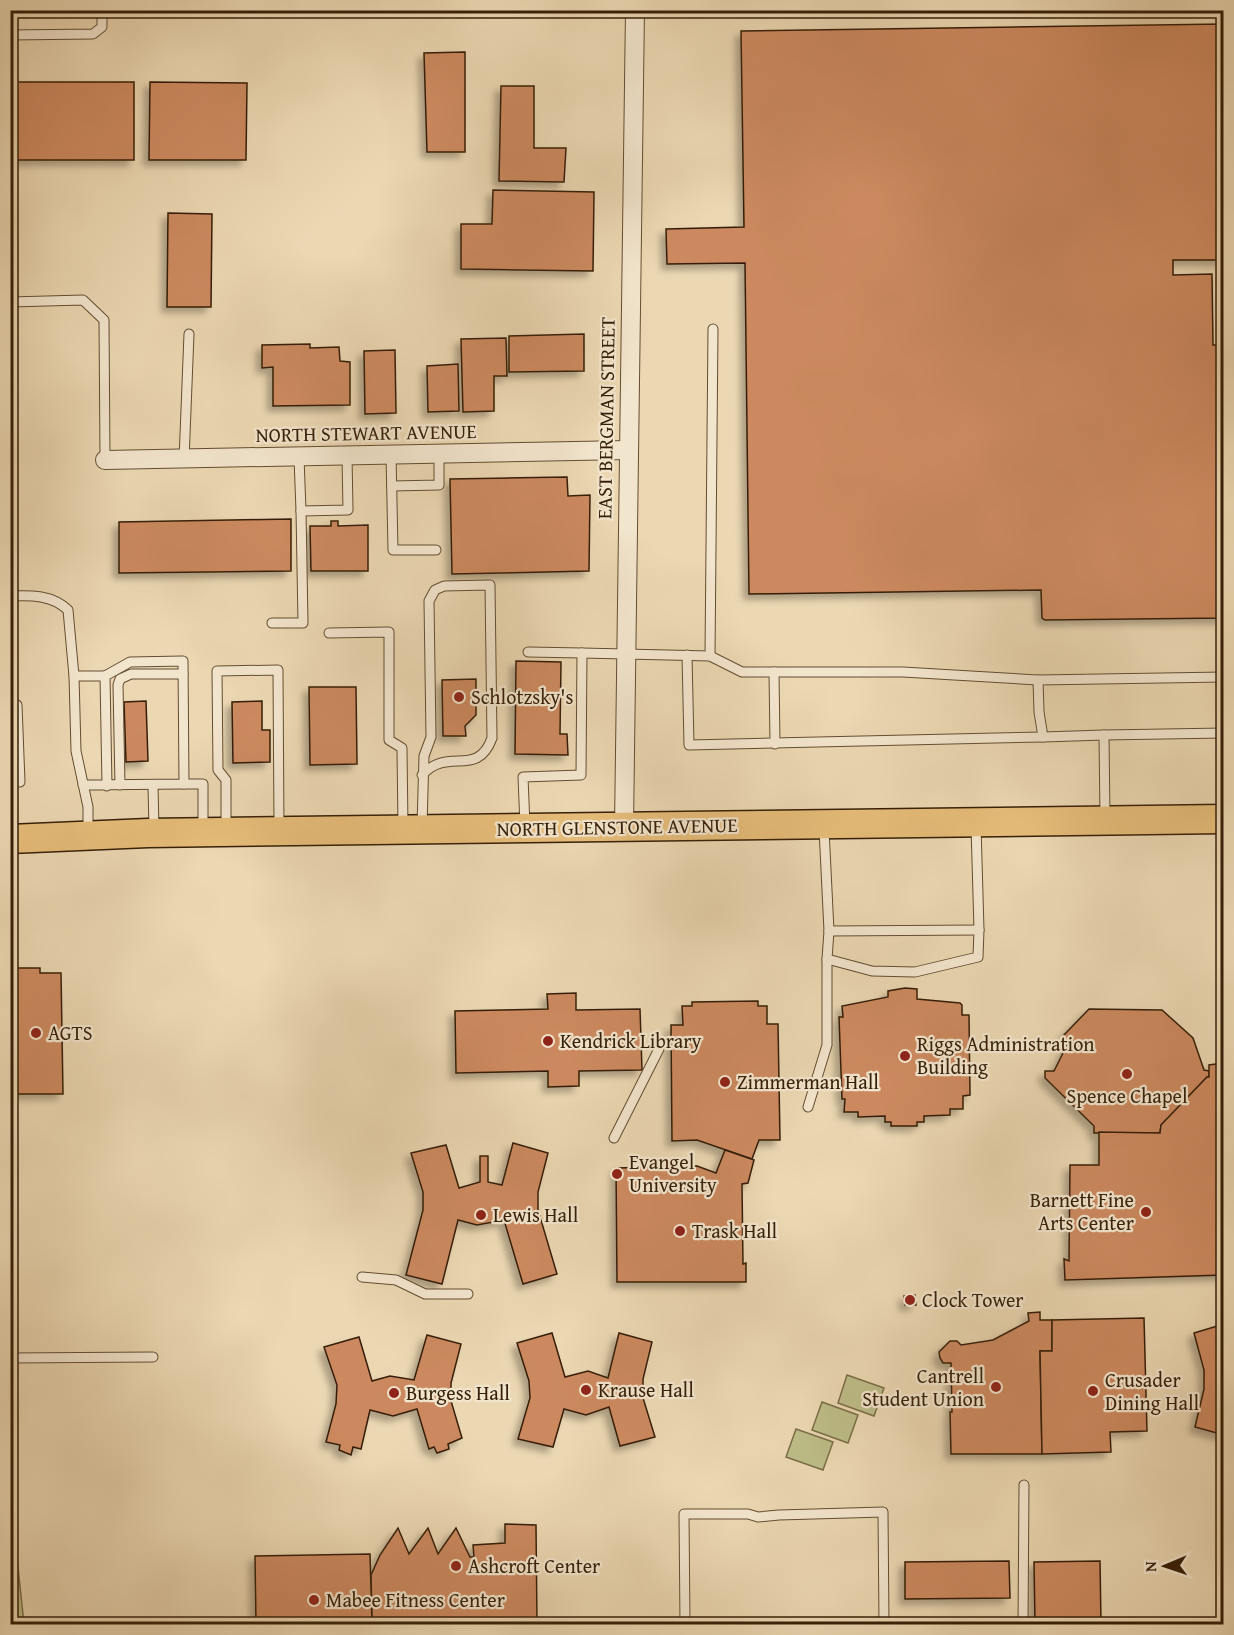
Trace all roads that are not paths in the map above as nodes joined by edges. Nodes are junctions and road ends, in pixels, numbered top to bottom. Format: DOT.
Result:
graph roads {
  1 [pos="102,10"];
  2 [pos="635,10"];
  3 [pos="10,35"];
  4 [pos="10,302"];
  5 [pos="713,329"];
  6 [pos="189,334"];
  7 [pos="628,450"];
  8 [pos="439,454"];
  9 [pos="392,455"];
  10 [pos="347,456"];
  11 [pos="299,457"];
  12 [pos="105,460"];
  13 [pos="184,460"];
  14 [pos="392,486"];
  15 [pos="301,512"];
  16 [pos="436,550"];
  17 [pos="10,597"];
  18 [pos="272,623"];
  19 [pos="329,633"];
  20 [pos="528,652"];
  21 [pos="582,653"];
  22 [pos="626,653"];
  23 [pos="687,655"];
  24 [pos="710,656"];
  25 [pos="774,672"];
  26 [pos="183,674"];
  27 [pos="74,676"];
  28 [pos="105,676"];
  29 [pos="1224,677"];
  30 [pos="1038,680"];
  31 [pos="10,705"];
  32 [pos="1224,733"];
  33 [pos="1104,735"];
  34 [pos="1043,737"];
  35 [pos="14,742"];
  36 [pos="775,744"];
  37 [pos="422,775"];
  38 [pos="10,782"];
  39 [pos="184,784"];
  40 [pos="83,785"];
  41 [pos="120,785"];
  42 [pos="153,785"];
  43 [pos="106,786"];
  44 [pos="1224,819"];
  45 [pos="1105,820"];
  46 [pos="975,821"];
  47 [pos="824,823"];
  48 [pos="624,827"];
  49 [pos="525,828"];
  50 [pos="413,830"];
  51 [pos="279,831"];
  52 [pos="215,832"];
  53 [pos="154,833"];
  54 [pos="88,836"];
  55 [pos="10,839"];
  56 [pos="979,930"];
  57 [pos="829,932"];
  58 [pos="827,959"];
  59 [pos="659,1048"];
  60 [pos="808,1107"];
  61 [pos="614,1138"];
  62 [pos="362,1277"];
  63 [pos="468,1294"];
  64 [pos="153,1357"];
  65 [pos="10,1358"];
  66 [pos="1024,1485"];
  67 [pos="685,1624"];
  68 [pos="884,1624"];
  69 [pos="1023,1624"];
  1 -- 3 [label="lane"];
  2 -- 7 [label="street, EAST BERGMAN STREET"];
  4 -- 12 [label="lane"];
  5 -- 24 [label="lane"];
  6 -- 13 [label="lane"];
  7 -- 8 [label="street, NORTH STEWART AVENUE"];
  7 -- 22 [label="street, EAST BERGMAN STREET"];
  8 -- 9 [label="street, NORTH STEWART AVENUE"];
  8 -- 14 [label="lane"];
  9 -- 10 [label="street, NORTH STEWART AVENUE"];
  9 -- 14 [label="lane"];
  10 -- 11 [label="street, NORTH STEWART AVENUE"];
  10 -- 15 [label="lane"];
  11 -- 13 [label="street, NORTH STEWART AVENUE"];
  11 -- 15 [label="lane"];
  12 -- 13 [label="street, NORTH STEWART AVENUE"];
  14 -- 16 [label="lane"];
  15 -- 18 [label="lane"];
  17 -- 27 [label="lane"];
  19 -- 50 [label="lane"];
  20 -- 21 [label="lane"];
  21 -- 22 [label="lane"];
  21 -- 49 [label="lane"];
  22 -- 23 [label="lane"];
  22 -- 48 [label="street, EAST BERGMAN STREET"];
  23 -- 24 [label="lane"];
  23 -- 36 [label="lane"];
  24 -- 25 [label="lane"];
  25 -- 30 [label="lane"];
  25 -- 36 [label="lane"];
  26 -- 28 [label="lane"];
  26 -- 39 [label="lane"];
  26 -- 41 [label="lane"];
  27 -- 28 [label="lane"];
  27 -- 40 [label="lane"];
  28 -- 43 [label="lane"];
  29 -- 30 [label="lane"];
  30 -- 34 [label="lane"];
  31 -- 35 [label="lane"];
  32 -- 33 [label="lane"];
  33 -- 34 [label="lane"];
  33 -- 45 [label="lane"];
  34 -- 36 [label="lane"];
  35 -- 38 [label="lane"];
  37 -- 37 [label="lane"];
  37 -- 50 [label="lane"];
  39 -- 42 [label="lane"];
  39 -- 52 [label="lane"];
  40 -- 43 [label="lane"];
  40 -- 54 [label="lane"];
  41 -- 42 [label="lane"];
  41 -- 43 [label="lane"];
  42 -- 53 [label="lane"];
  44 -- 45 [label="main road, NORTH GLENSTONE AVENUE"];
  45 -- 46 [label="main road, NORTH GLENSTONE AVENUE"];
  46 -- 47 [label="main road, NORTH GLENSTONE AVENUE"];
  46 -- 56 [label="lane"];
  47 -- 48 [label="main road, NORTH GLENSTONE AVENUE"];
  47 -- 57 [label="lane"];
  48 -- 49 [label="main road, NORTH GLENSTONE AVENUE"];
  49 -- 50 [label="main road, NORTH GLENSTONE AVENUE"];
  50 -- 51 [label="main road, NORTH GLENSTONE AVENUE"];
  51 -- 52 [label="main road, NORTH GLENSTONE AVENUE"];
  51 -- 52 [label="lane"];
  52 -- 53 [label="main road, NORTH GLENSTONE AVENUE"];
  53 -- 54 [label="main road, NORTH GLENSTONE AVENUE"];
  54 -- 55 [label="main road, NORTH GLENSTONE AVENUE"];
  56 -- 57 [label="lane"];
  56 -- 58 [label="lane"];
  57 -- 58 [label="lane"];
  58 -- 60 [label="lane"];
  59 -- 61 [label="lane"];
  62 -- 63 [label="lane"];
  64 -- 65 [label="lane"];
  66 -- 69 [label="lane"];
  67 -- 68 [label="lane"];
}
